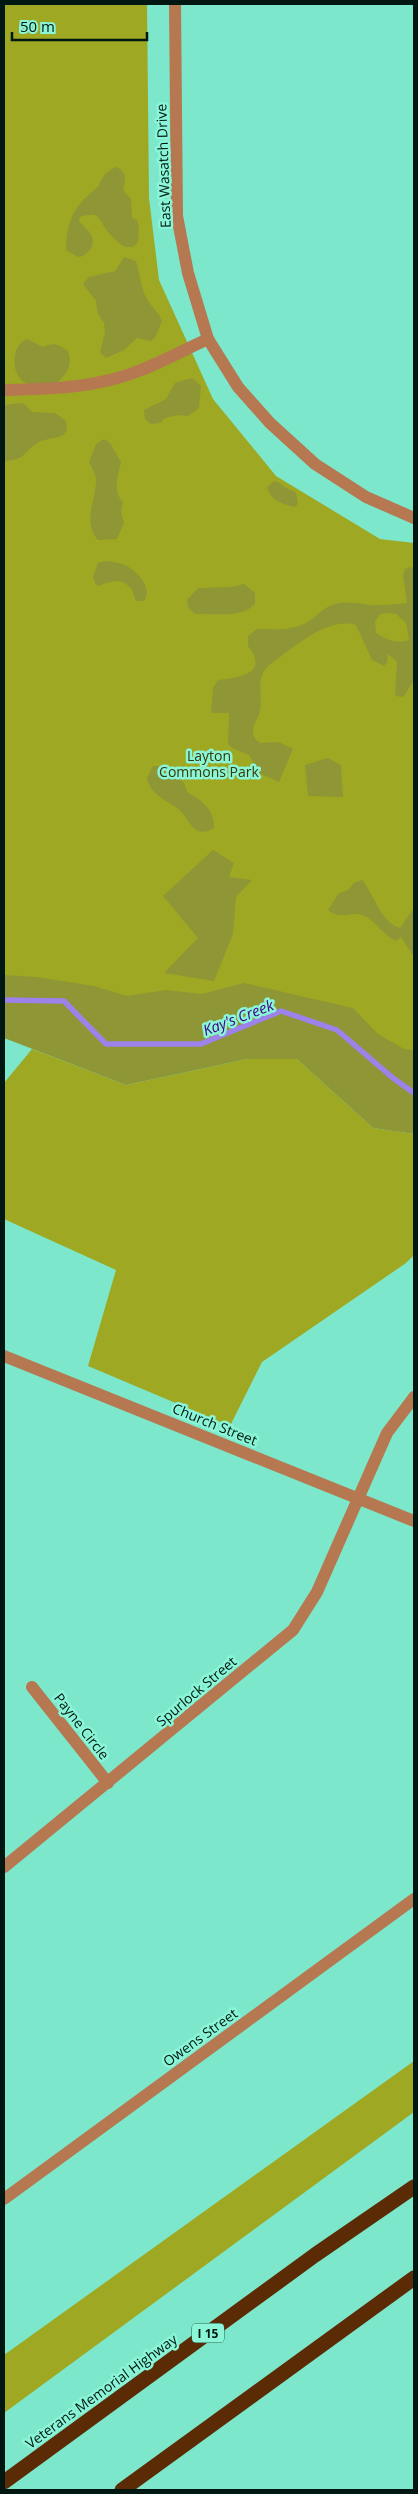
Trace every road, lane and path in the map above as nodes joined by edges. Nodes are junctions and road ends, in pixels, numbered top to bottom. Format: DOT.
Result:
graph roads {
  1 [pos="175,4"];
  2 [pos="208,339"];
  3 [pos="4,390"];
  4 [pos="414,518"];
  5 [pos="4,1356"];
  6 [pos="414,1397"];
  7 [pos="358,1498"];
  8 [pos="414,1521"];
  9 [pos="32,1687"];
  10 [pos="108,1783"];
  11 [pos="4,1867"];
  12 [pos="414,1898"];
  13 [pos="414,2187"];
  14 [pos="4,2199"];
  15 [pos="414,2278"];
  16 [pos="4,2482"];
  17 [pos="122,2490"];
  1 -- 2 [label="street, East Wasatch Drive"];
  2 -- 3 [label="street"];
  2 -- 4 [label="street, East Wasatch Drive"];
  5 -- 7 [label="street, Church Street"];
  6 -- 7 [label="street, Spurlock Street"];
  7 -- 8 [label="street, Church Street"];
  7 -- 10 [label="street, Spurlock Street"];
  9 -- 10 [label="street, Payne Circle"];
  10 -- 11 [label="street, Spurlock Street"];
  12 -- 14 [label="street, Owens Street"];
  13 -- 16 [label="highway, Veterans Memorial Highway / I 15"];
  15 -- 17 [label="highway"];
}
